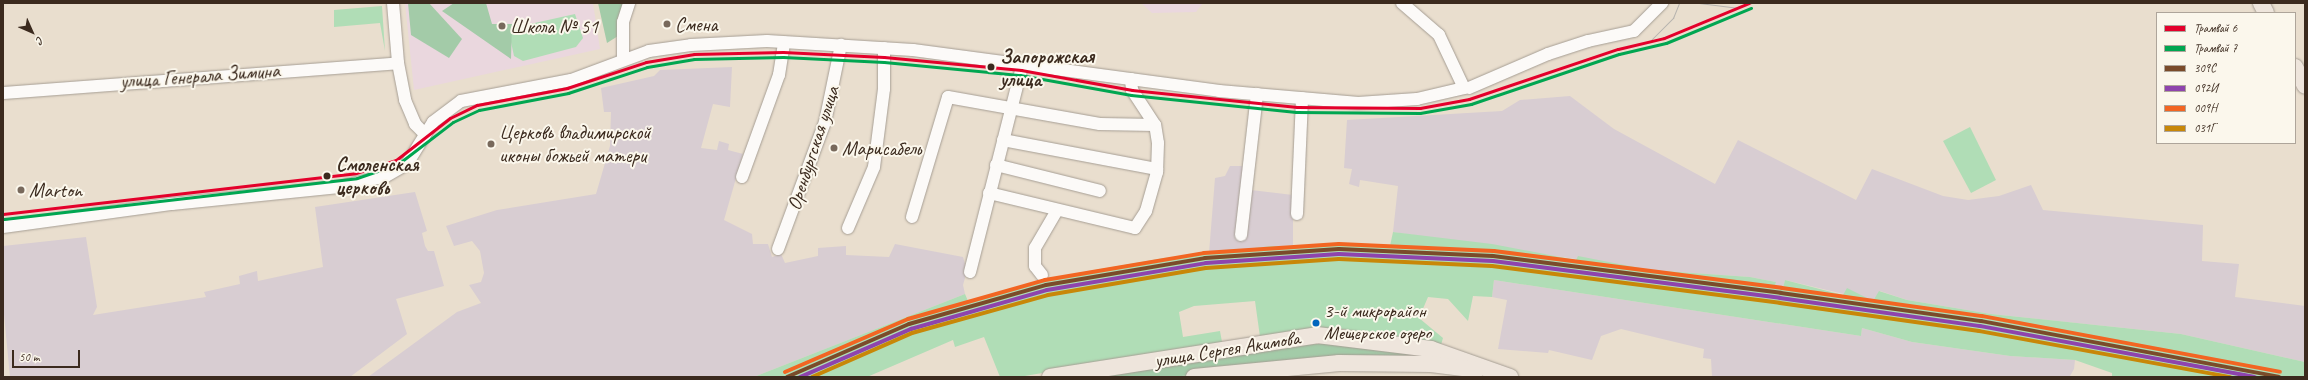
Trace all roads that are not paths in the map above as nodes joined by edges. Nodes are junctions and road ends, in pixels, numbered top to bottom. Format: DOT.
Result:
graph roads {
  1 [pos="394,3"];
  2 [pos="629,3"];
  3 [pos="1402,3"];
  4 [pos="1662,3"];
  5 [pos="2261,3"];
  6 [pos="2266,12"];
  7 [pos="784,42"];
  8 [pos="841,45"];
  9 [pos="884,48"];
  10 [pos="623,58"];
  11 [pos="398,63"];
  12 [pos="1023,63"];
  13 [pos="2296,69"];
  14 [pos="1131,79"];
  15 [pos="2305,86"];
  16 [pos="1466,88"];
  17 [pos="3,93"];
  18 [pos="1257,94"];
  19 [pos="1302,98"];
  20 [pos="1011,106"];
  21 [pos="1155,125"];
  22 [pos="424,133"];
  23 [pos="1002,140"];
  24 [pos="996,165"];
  25 [pos="1157,169"];
  26 [pos="742,177"];
  27 [pos="1100,191"];
  28 [pos="989,193"];
  29 [pos="1056,212"];
  30 [pos="1297,214"];
  31 [pos="912,217"];
  32 [pos="3,227"];
  33 [pos="848,228"];
  34 [pos="1241,235"];
  35 [pos="778,249"];
  36 [pos="970,272"];
  37 [pos="1042,274"];
  38 [pos="1433,357"];
  39 [pos="1503,375"];
  40 [pos="1050,377"];
  41 [pos="1194,377"];
  1 -- 11 [label="street"];
  2 -- 10 [label="street"];
  3 -- 16 [label="street"];
  4 -- 16 [label="street"];
  5 -- 6 [label="main road"];
  7 -- 8 [label="street"];
  7 -- 10 [label="street"];
  7 -- 26 [label="street"];
  8 -- 9 [label="street"];
  8 -- 35 [label="street, Оренбургская улица"];
  9 -- 12 [label="street"];
  9 -- 33 [label="street"];
  10 -- 22 [label="street"];
  11 -- 17 [label="street, улица Генерала Зимина"];
  11 -- 22 [label="street"];
  12 -- 14 [label="street"];
  12 -- 20 [label="street"];
  13 -- 15 [label="main road"];
  14 -- 18 [label="street"];
  14 -- 21 [label="street"];
  16 -- 19 [label="street"];
  18 -- 19 [label="street"];
  18 -- 34 [label="street"];
  19 -- 30 [label="street"];
  20 -- 21 [label="street"];
  20 -- 23 [label="street"];
  20 -- 31 [label="street"];
  21 -- 25 [label="street"];
  22 -- 32 [label="street"];
  23 -- 24 [label="street"];
  23 -- 25 [label="street"];
  24 -- 27 [label="street"];
  24 -- 28 [label="street"];
  25 -- 29 [label="street"];
  28 -- 29 [label="street"];
  28 -- 36 [label="street"];
  29 -- 37 [label="street"];
  38 -- 39 [label="main road, улица Сергея Акимова"];
  38 -- 40 [label="main road, улица Сергея Акимова"];
  38 -- 41 [label="main road, улица Сергея Акимова"];
}
